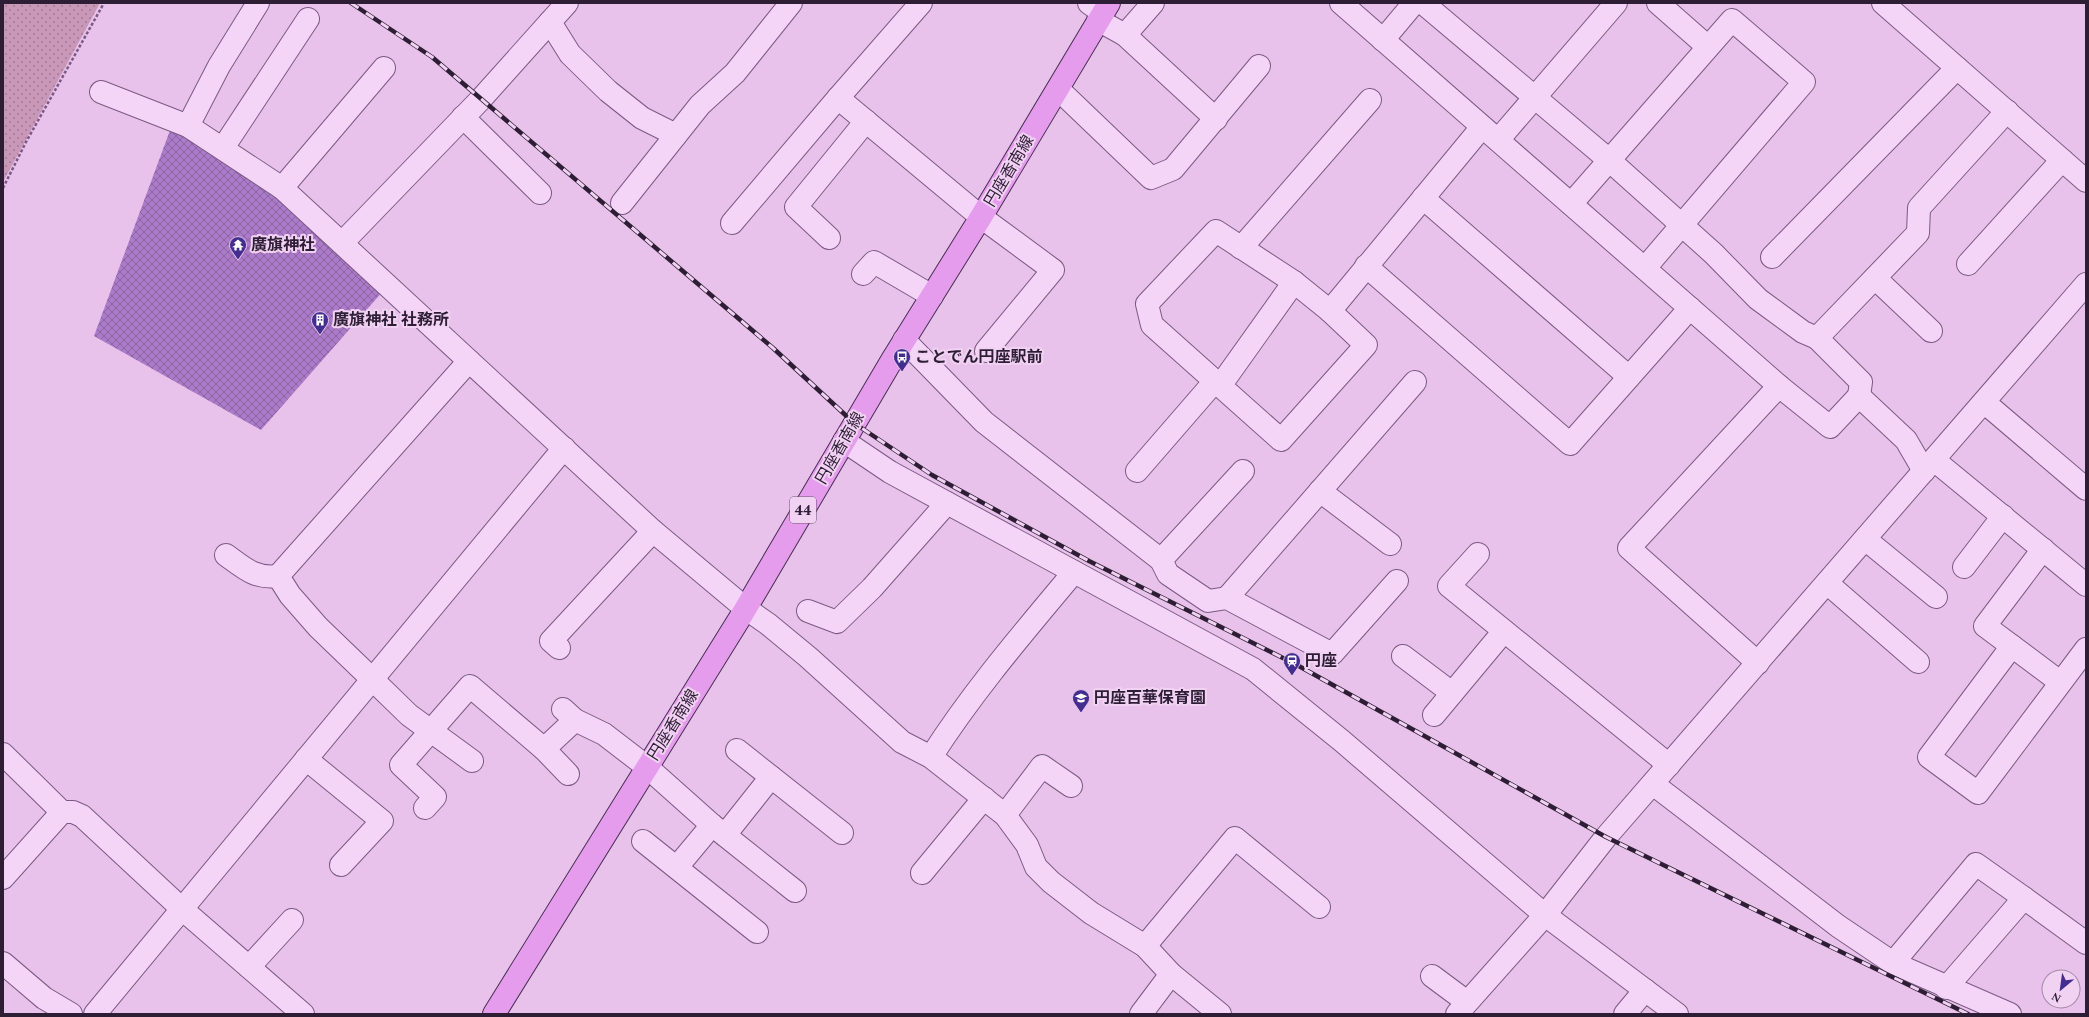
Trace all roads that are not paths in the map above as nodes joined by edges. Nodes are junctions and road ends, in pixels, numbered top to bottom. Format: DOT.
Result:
graph roads {
  1 [pos="258,3"];
  2 [pos="567,3"];
  3 [pos="791,3"];
  4 [pos="922,3"];
  5 [pos="1153,3"];
  6 [pos="1341,3"];
  7 [pos="1414,3"];
  8 [pos="1423,3"];
  9 [pos="1616,3"];
  10 [pos="1658,3"];
  11 [pos="1884,3"];
  12 [pos="1100,10"];
  13 [pos="308,19"];
  14 [pos="550,22"];
  15 [pos="1125,35"];
  16 [pos="1383,40"];
  17 [pos="1708,47"];
  18 [pos="1259,66"];
  19 [pos="384,68"];
  20 [pos="1957,68"];
  21 [pos="1058,89"];
  22 [pos="101,92"];
  23 [pos="838,98"];
  24 [pos="1534,98"];
  25 [pos="1370,100"];
  26 [pos="2007,111"];
  27 [pos="463,117"];
  28 [pos="1216,119"];
  29 [pos="866,121"];
  30 [pos="188,126"];
  31 [pos="1490,133"];
  32 [pos="676,135"];
  33 [pos="223,148"];
  34 [pos="1609,160"];
  35 [pos="2062,160"];
  36 [pos="2086,181"];
  37 [pos="282,188"];
  38 [pos="540,193"];
  39 [pos="1423,198"];
  40 [pos="622,203"];
  41 [pos="1570,204"];
  42 [pos="981,217"];
  43 [pos="732,223"];
  44 [pos="1681,226"];
  45 [pos="829,238"];
  46 [pos="342,243"];
  47 [pos="1241,248"];
  48 [pos="1772,257"];
  49 [pos="1968,264"];
  50 [pos="1366,266"];
  51 [pos="1645,268"];
  52 [pos="863,274"];
  53 [pos="1875,278"];
  54 [pos="1294,282"];
  55 [pos="2086,284"];
  56 [pos="932,296"];
  57 [pos="1690,308"];
  58 [pos="1330,311"];
  59 [pos="1931,331"];
  60 [pos="1816,338"];
  61 [pos="904,340"];
  62 [pos="986,351"];
  63 [pos="469,361"];
  64 [pos="1629,377"];
  65 [pos="1415,382"];
  66 [pos="1217,384"];
  67 [pos="1779,386"];
  68 [pos="1859,396"];
  69 [pos="1984,402"];
  70 [pos="844,441"];
  71 [pos="564,448"];
  72 [pos="1929,465"];
  73 [pos="1137,471"];
  74 [pos="1243,472"];
  75 [pos="2086,489"];
  76 [pos="1320,491"];
  77 [pos="947,503"];
  78 [pos="2003,516"];
  79 [pos="653,531"];
  80 [pos="1865,539"];
  81 [pos="1390,544"];
  82 [pos="2043,549"];
  83 [pos="1478,554"];
  84 [pos="226,555"];
  85 [pos="1161,560"];
  86 [pos="1964,567"];
  87 [pos="1074,572"];
  88 [pos="278,576"];
  89 [pos="1397,581"];
  90 [pos="1827,583"];
  91 [pos="2086,585"];
  92 [pos="1936,597"];
  93 [pos="1227,598"];
  94 [pos="745,608"];
  95 [pos="808,610"];
  96 [pos="1504,631"];
  97 [pos="2012,646"];
  98 [pos="559,648"];
  99 [pos="2086,649"];
  100 [pos="1403,656"];
  101 [pos="1758,662"];
  102 [pos="1918,662"];
  103 [pos="372,679"];
  104 [pos="2060,682"];
  105 [pos="1452,693"];
  106 [pos="1434,715"];
  107 [pos="432,730"];
  108 [pos="544,749"];
  109 [pos="737,750"];
  110 [pos="3,754"];
  111 [pos="931,757"];
  112 [pos="306,759"];
  113 [pos="472,761"];
  114 [pos="1669,765"];
  115 [pos="647,767"];
  116 [pos="568,774"];
  117 [pos="770,777"];
  118 [pos="1653,784"];
  119 [pos="1070,786"];
  120 [pos="984,798"];
  121 [pos="425,808"];
  122 [pos="62,812"];
  123 [pos="1005,815"];
  124 [pos="719,830"];
  125 [pos="842,833"];
  126 [pos="643,841"];
  127 [pos="341,865"];
  128 [pos="677,867"];
  129 [pos="922,873"];
  130 [pos="3,878"];
  131 [pos="795,891"];
  132 [pos="2024,898"];
  133 [pos="1320,907"];
  134 [pos="182,909"];
  135 [pos="1545,915"];
  136 [pos="292,920"];
  137 [pos="757,932"];
  138 [pos="2086,943"];
  139 [pos="1144,946"];
  140 [pos="3,963"];
  141 [pos="1893,963"];
  142 [pos="249,967"];
  143 [pos="1171,974"];
  144 [pos="1432,976"];
  145 [pos="1946,988"];
  146 [pos="1645,990"];
  147 [pos="1462,1008"];
  148 [pos="71,1014"];
  149 [pos="95,1014"];
  150 [pos="303,1014"];
  151 [pos="494,1014"];
  152 [pos="1141,1014"];
  153 [pos="1220,1014"];
  154 [pos="1625,1014"];
  155 [pos="1677,1014"];
  156 [pos="2010,1014"];
  1 -- 30 [label="street"];
  2 -- 14 [label="street"];
  3 -- 32 [label="street"];
  4 -- 23 [label="street"];
  5 -- 15 [label="street"];
  6 -- 16 [label="street"];
  7 -- 16 [label="street"];
  8 -- 24 [label="street"];
  9 -- 24 [label="street"];
  10 -- 17 [label="street"];
  11 -- 20 [label="street"];
  12 -- 15 [label="street"];
  12 -- 21 [label="main road, 円座香南線 / 44"];
  13 -- 33 [label="street"];
  14 -- 27 [label="street"];
  14 -- 32 [label="street"];
  15 -- 28 [label="street"];
  16 -- 31 [label="street"];
  17 -- 34 [label="street"];
  17 -- 44 [label="street"];
  18 -- 28 [label="street"];
  19 -- 37 [label="street"];
  20 -- 26 [label="street"];
  20 -- 48 [label="street"];
  21 -- 28 [label="street"];
  21 -- 42 [label="main road, 円座香南線 / 44"];
  22 -- 30 [label="street"];
  23 -- 29 [label="street"];
  23 -- 43 [label="street"];
  24 -- 31 [label="street"];
  24 -- 34 [label="street"];
  25 -- 47 [label="street"];
  26 -- 35 [label="street"];
  26 -- 53 [label="street"];
  27 -- 38 [label="street"];
  27 -- 46 [label="street"];
  29 -- 42 [label="street"];
  29 -- 45 [label="street"];
  30 -- 33 [label="street"];
  31 -- 39 [label="street"];
  31 -- 41 [label="street"];
  32 -- 40 [label="street"];
  33 -- 37 [label="street"];
  34 -- 41 [label="street"];
  34 -- 44 [label="street"];
  35 -- 36 [label="street"];
  35 -- 49 [label="street"];
  37 -- 46 [label="street"];
  39 -- 50 [label="street"];
  39 -- 64 [label="street"];
  41 -- 51 [label="street"];
  42 -- 56 [label="main road, 円座香南線 / 44"];
  42 -- 62 [label="street"];
  44 -- 51 [label="street"];
  44 -- 60 [label="street"];
  46 -- 63 [label="street"];
  47 -- 54 [label="street"];
  47 -- 66 [label="street"];
  50 -- 58 [label="street"];
  50 -- 64 [label="street"];
  51 -- 57 [label="street"];
  52 -- 56 [label="street"];
  53 -- 59 [label="street"];
  53 -- 60 [label="street"];
  54 -- 58 [label="street"];
  54 -- 66 [label="street"];
  55 -- 69 [label="street"];
  56 -- 61 [label="main road, 円座香南線 / 44"];
  57 -- 64 [label="street"];
  57 -- 67 [label="street"];
  58 -- 66 [label="street"];
  60 -- 68 [label="street"];
  61 -- 70 [label="main road, 円座香南線 / 44"];
  61 -- 85 [label="street"];
  63 -- 71 [label="street"];
  63 -- 88 [label="street"];
  65 -- 76 [label="street"];
  66 -- 73 [label="street"];
  67 -- 68 [label="street"];
  67 -- 101 [label="street"];
  68 -- 72 [label="street"];
  69 -- 72 [label="street"];
  69 -- 75 [label="street"];
  70 -- 77 [label="street"];
  70 -- 94 [label="main road, 円座香南線 / 44"];
  71 -- 79 [label="street"];
  71 -- 103 [label="street"];
  72 -- 78 [label="street"];
  72 -- 80 [label="street"];
  74 -- 85 [label="street"];
  76 -- 81 [label="street"];
  76 -- 93 [label="street"];
  77 -- 87 [label="street"];
  77 -- 95 [label="street"];
  78 -- 82 [label="street"];
  78 -- 86 [label="street"];
  79 -- 94 [label="street"];
  79 -- 98 [label="street"];
  80 -- 90 [label="street"];
  80 -- 92 [label="street"];
  82 -- 91 [label="street"];
  82 -- 97 [label="street"];
  83 -- 96 [label="street"];
  84 -- 88 [label="street"];
  85 -- 93 [label="street"];
  87 -- 111 [label="street"];
  87 -- 135 [label="street"];
  88 -- 103 [label="street"];
  89 -- 93 [label="street"];
  90 -- 101 [label="street"];
  90 -- 102 [label="street"];
  94 -- 111 [label="street"];
  94 -- 115 [label="main road, 円座香南線 / 44"];
  96 -- 105 [label="street"];
  96 -- 114 [label="street"];
  97 -- 104 [label="street"];
  97 -- 104 [label="street"];
  99 -- 104 [label="street"];
  100 -- 105 [label="street"];
  101 -- 114 [label="street"];
  103 -- 107 [label="street"];
  103 -- 112 [label="street"];
  105 -- 106 [label="street"];
  107 -- 108 [label="street"];
  107 -- 113 [label="street"];
  107 -- 121 [label="street"];
  108 -- 115 [label="street"];
  108 -- 116 [label="street"];
  109 -- 117 [label="street"];
  110 -- 122 [label="street"];
  111 -- 120 [label="street"];
  112 -- 127 [label="street"];
  112 -- 134 [label="street"];
  114 -- 118 [label="street"];
  115 -- 124 [label="street"];
  115 -- 151 [label="main road, 円座香南線 / 44"];
  117 -- 124 [label="street"];
  117 -- 125 [label="street"];
  118 -- 135 [label="street"];
  118 -- 141 [label="street"];
  119 -- 123 [label="street"];
  120 -- 123 [label="street"];
  120 -- 129 [label="street"];
  122 -- 130 [label="street"];
  122 -- 134 [label="street"];
  123 -- 139 [label="street"];
  124 -- 128 [label="street"];
  124 -- 131 [label="street"];
  126 -- 128 [label="street"];
  128 -- 137 [label="street"];
  132 -- 138 [label="street"];
  132 -- 141 [label="street"];
  132 -- 145 [label="street"];
  133 -- 139 [label="street"];
  134 -- 142 [label="street"];
  134 -- 149 [label="street"];
  135 -- 146 [label="street"];
  135 -- 147 [label="street"];
  136 -- 142 [label="street"];
  139 -- 143 [label="street"];
  140 -- 148 [label="street"];
  141 -- 145 [label="street"];
  142 -- 150 [label="street"];
  143 -- 152 [label="street"];
  143 -- 153 [label="street"];
  144 -- 147 [label="street"];
  145 -- 156 [label="street"];
  146 -- 154 [label="street"];
  146 -- 155 [label="street"];
}
